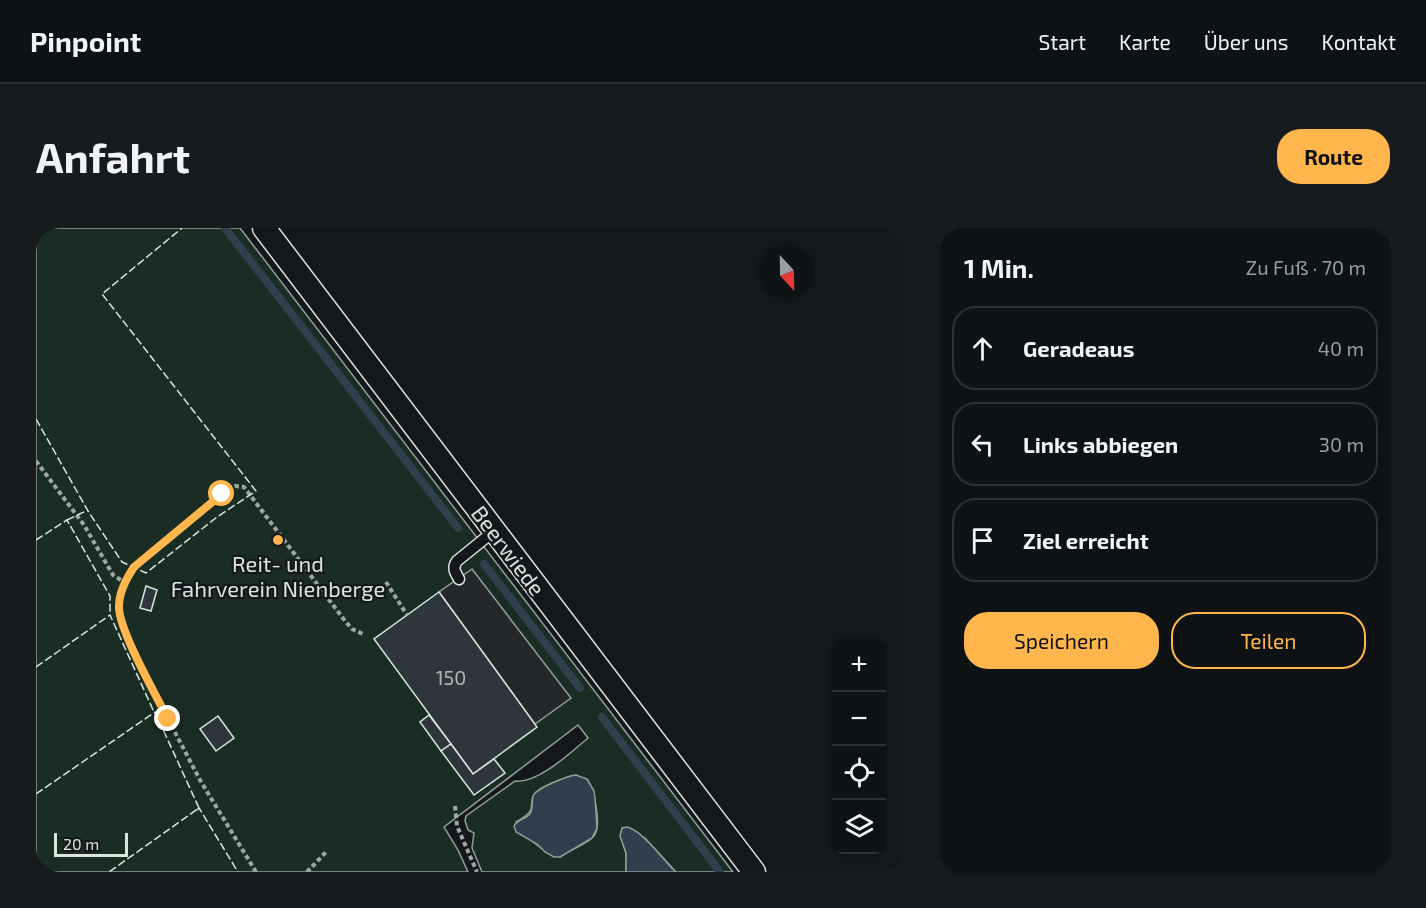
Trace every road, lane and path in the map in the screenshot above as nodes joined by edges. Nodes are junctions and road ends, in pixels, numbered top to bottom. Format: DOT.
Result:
graph roads {
  1 [pos="264,228"];
  2 [pos="36,461"];
  3 [pos="494,531"];
  4 [pos="459,579"];
  5 [pos="124,582"];
  6 [pos="386,582"];
  7 [pos="407,615"];
  8 [pos="363,634"];
  9 [pos="454,806"];
  10 [pos="326,852"];
  11 [pos="256,872"];
  12 [pos="307,872"];
  13 [pos="477,872"];
  14 [pos="754,872"];
  1 -- 3 [label="street, Beerwiede"];
  2 -- 5 [label="path"];
  3 -- 4 [label="lane"];
  3 -- 14 [label="street, Beerwiede"];
  5 -- 8 [label="path"];
  5 -- 11 [label="path"];
  6 -- 7 [label="path"];
  9 -- 13 [label="path"];
  10 -- 12 [label="path"];
}
